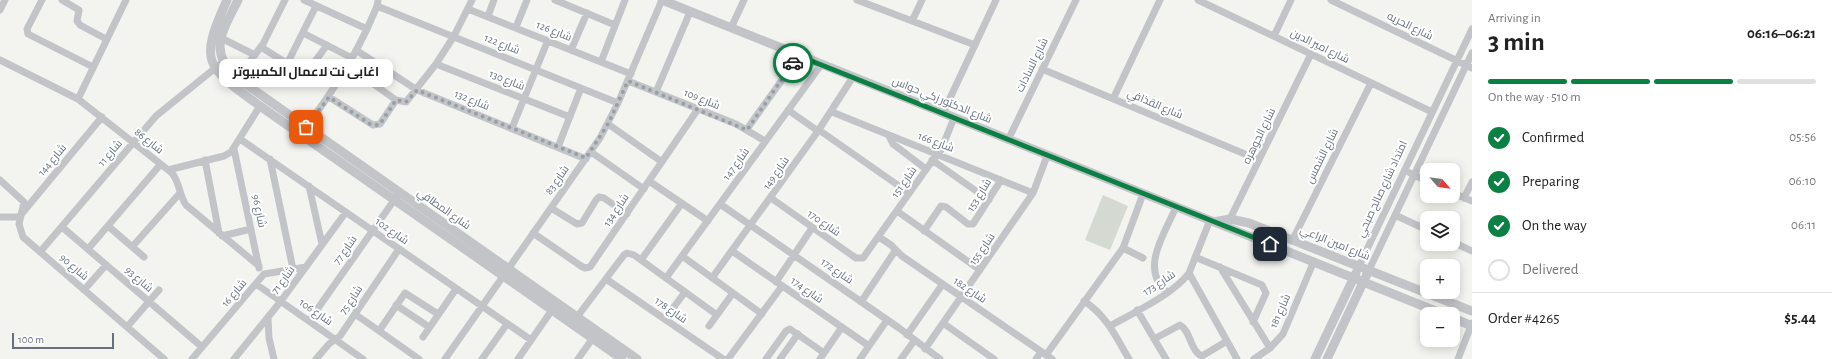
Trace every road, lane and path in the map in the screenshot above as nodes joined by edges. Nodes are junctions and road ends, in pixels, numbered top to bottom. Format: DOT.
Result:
graph roads {
  1 [pos="5,0"];
  2 [pos="42,0"];
  3 [pos="62,0"];
  4 [pos="126,0"];
  5 [pos="227,0"];
  6 [pos="238,0"];
  7 [pos="285,0"];
  8 [pos="304,0"];
  9 [pos="472,0"];
  10 [pos="494,0"];
  11 [pos="527,0"];
  12 [pos="555,0"];
  13 [pos="625,0"];
  14 [pos="662,0"];
  15 [pos="744,0"];
  16 [pos="857,0"];
  17 [pos="922,0"];
  18 [pos="996,0"];
  19 [pos="1076,0"];
  20 [pos="1160,0"];
  21 [pos="1198,0"];
  22 [pos="1291,0"];
  23 [pos="1331,0"];
  24 [pos="672,2"];
  25 [pos="378,3"];
  26 [pos="316,6"];
  27 [pos="468,8"];
  28 [pos="0,10"];
  29 [pos="690,12"];
  30 [pos="586,13"];
  31 [pos="488,16"];
  32 [pos="912,21"];
  33 [pos="616,25"];
  34 [pos="516,27"];
  35 [pos="731,28"];
  36 [pos="367,29"];
  37 [pos="1472,29"];
  38 [pos="303,33"];
  39 [pos="454,36"];
  40 [pos="1274,36"];
  41 [pos="220,38"];
  42 [pos="106,39"];
  43 [pos="548,40"];
  44 [pos="327,45"];
  45 [pos="975,45"];
  46 [pos="261,47"];
  47 [pos="356,50"];
  48 [pos="571,50"];
  49 [pos="1472,52"];
  50 [pos="1312,54"];
  51 [pos="255,55"];
  52 [pos="799,56"];
  53 [pos="352,58"];
  54 [pos="0,60"];
  55 [pos="1457,61"];
  56 [pos="223,62"];
  57 [pos="601,62"];
  58 [pos="287,64"];
  59 [pos="436,64"];
  60 [pos="821,65"];
  61 [pos="348,66"];
  62 [pos="93,67"];
  63 [pos="1469,67"];
  64 [pos="215,69"];
  65 [pos="1042,69"];
  66 [pos="536,70"];
  67 [pos="629,77"];
  68 [pos="854,77"];
  69 [pos="234,82"];
  70 [pos="1371,83"];
  71 [pos="581,88"];
  72 [pos="417,90"];
  73 [pos="656,92"];
  74 [pos="329,97"];
  75 [pos="78,99"];
  76 [pos="524,99"];
  77 [pos="1113,99"];
  78 [pos="396,100"];
  79 [pos="618,103"];
  80 [pos="260,106"];
  81 [pos="698,109"];
  82 [pos="788,110"];
  83 [pos="832,112"];
  84 [pos="1432,112"];
  85 [pos="943,114"];
  86 [pos="102,117"];
  87 [pos="570,117"];
  88 [pos="954,118"];
  89 [pos="608,124"];
  90 [pos="306,127"];
  91 [pos="512,128"];
  92 [pos="747,130"];
  93 [pos="818,131"];
  94 [pos="889,136"];
  95 [pos="240,139"];
  96 [pos="1008,140"];
  97 [pos="765,141"];
  98 [pos="133,143"];
  99 [pos="558,146"];
  100 [pos="234,148"];
  101 [pos="591,152"];
  102 [pos="938,155"];
  103 [pos="1047,156"];
  104 [pos="586,158"];
  105 [pos="270,159"];
  106 [pos="205,160"];
  107 [pos="932,160"];
  108 [pos="1259,160"];
  109 [pos="662,162"];
  110 [pos="160,165"];
  111 [pos="926,169"];
  112 [pos="168,170"];
  113 [pos="1404,171"];
  114 [pos="1414,175"];
  115 [pos="1420,178"];
  116 [pos="0,180"];
  117 [pos="1002,180"];
  118 [pos="649,181"];
  119 [pos="1472,182"];
  120 [pos="309,186"];
  121 [pos="644,189"];
  122 [pos="180,193"];
  123 [pos="909,193"];
  124 [pos="1033,193"];
  125 [pos="1143,194"];
  126 [pos="397,196"];
  127 [pos="1460,196"];
  128 [pos="771,198"];
  129 [pos="1464,198"];
  130 [pos="989,200"];
  131 [pos="1472,201"];
  132 [pos="682,203"];
  133 [pos="720,204"];
  134 [pos="1176,207"];
  135 [pos="551,208"];
  136 [pos="896,211"];
  137 [pos="346,212"];
  138 [pos="627,214"];
  139 [pos="1395,215"];
  140 [pos="0,216"];
  141 [pos="19,217"];
  142 [pos="708,221"];
  143 [pos="1212,221"];
  144 [pos="1228,223"];
  145 [pos="751,225"];
  146 [pos="108,226"];
  147 [pos="62,227"];
  148 [pos="1420,227"];
  149 [pos="812,228"];
  150 [pos="251,229"];
  151 [pos="373,231"];
  152 [pos="924,231"];
  153 [pos="533,233"];
  154 [pos="221,235"];
  155 [pos="879,237"];
  156 [pos="1293,239"];
  157 [pos="322,244"];
  158 [pos="1460,245"];
  159 [pos="132,247"];
  160 [pos="1122,248"];
  161 [pos="88,249"];
  162 [pos="399,249"];
  163 [pos="732,251"];
  164 [pos="896,251"];
  165 [pos="1472,251"];
  166 [pos="40,252"];
  167 [pos="794,254"];
  168 [pos="866,255"];
  169 [pos="682,256"];
  170 [pos="144,257"];
  171 [pos="1195,257"];
  172 [pos="1143,258"];
  173 [pos="641,260"];
  174 [pos="1314,261"];
  175 [pos="106,265"];
  176 [pos="259,266"];
  177 [pos="1359,266"];
  178 [pos="306,267"];
  179 [pos="1220,267"];
  180 [pos="293,269"];
  181 [pos="980,270"];
  182 [pos="1369,270"];
  183 [pos="505,272"];
  184 [pos="1189,273"];
  185 [pos="261,278"];
  186 [pos="666,278"];
  187 [pos="712,278"];
  188 [pos="1354,278"];
  189 [pos="606,279"];
  190 [pos="776,282"];
  191 [pos="1363,282"];
  192 [pos="256,284"];
  193 [pos="942,284"];
  194 [pos="782,286"];
  195 [pos="456,289"];
  196 [pos="84,290"];
  197 [pos="159,290"];
  198 [pos="685,292"];
  199 [pos="1167,292"];
  200 [pos="733,293"];
  201 [pos="961,297"];
  202 [pos="281,301"];
  203 [pos="1084,301"];
  204 [pos="148,302"];
  205 [pos="861,302"];
  206 [pos="396,305"];
  207 [pos="481,307"];
  208 [pos="1426,307"];
  209 [pos="552,310"];
  210 [pos="1137,310"];
  211 [pos="1472,311"];
  212 [pos="355,314"];
  213 [pos="438,314"];
  214 [pos="762,314"];
  215 [pos="717,315"];
  216 [pos="268,317"];
  217 [pos="577,317"];
  218 [pos="665,319"];
  219 [pos="887,320"];
  220 [pos="309,321"];
  221 [pos="1460,321"];
  222 [pos="1253,322"];
  223 [pos="943,323"];
  224 [pos="507,324"];
  225 [pos="1472,325"];
  226 [pos="709,326"];
  227 [pos="1110,326"];
  228 [pos="127,327"];
  229 [pos="429,327"];
  230 [pos="842,328"];
  231 [pos="379,331"];
  232 [pos="798,334"];
  233 [pos="595,335"];
  234 [pos="907,335"];
  235 [pos="423,337"];
  236 [pos="1154,338"];
  237 [pos="335,339"];
  238 [pos="531,340"];
  239 [pos="914,341"];
  240 [pos="1227,341"];
  241 [pos="869,346"];
  242 [pos="202,347"];
  243 [pos="1270,348"];
  244 [pos="925,349"];
  245 [pos="824,353"];
  246 [pos="1046,355"];
  247 [pos="1330,358"];
  248 [pos="164,359"];
  249 [pos="192,359"];
  250 [pos="234,359"];
  251 [pos="274,359"];
  252 [pos="316,359"];
  253 [pos="363,359"];
  254 [pos="419,359"];
  255 [pos="445,359"];
  256 [pos="482,359"];
  257 [pos="518,359"];
  258 [pos="578,359"];
  259 [pos="622,359"];
  260 [pos="637,359"];
  261 [pos="722,359"];
  262 [pos="728,359"];
  263 [pos="766,359"];
  264 [pos="780,359"];
  265 [pos="820,359"];
  266 [pos="860,359"];
  267 [pos="901,359"];
  268 [pos="940,359"];
  269 [pos="994,359"];
  270 [pos="1036,359"];
  271 [pos="1129,359"];
  272 [pos="1166,359"];
  273 [pos="1237,359"];
  274 [pos="1254,359"];
  275 [pos="1315,359"];
  276 [pos="1458,359"];
  1 -- 28 [label="street"];
  2 -- 62 [label="street"];
  3 -- 42 [label="street"];
  4 -- 42 [label="street"];
  5 -- 64 [label="street"];
  6 -- 41 [label="street"];
  7 -- 46 [label="street"];
  8 -- 26 [label="street"];
  9 -- 27 [label="street"];
  10 -- 31 [label="street"];
  11 -- 34 [label="street"];
  12 -- 30 [label="street"];
  13 -- 33 [label="street"];
  14 -- 24 [label="street, شارع الدكتور زكي حواس"];
  14 -- 67 [label="street, شارع 83"];
  15 -- 35 [label="street"];
  16 -- 32 [label="street"];
  17 -- 32 [label="street"];
  18 -- 45 [label="street"];
  19 -- 65 [label="street, شارع السادات"];
  20 -- 77 [label="street"];
  21 -- 40 [label="street, شارع امير الدين"];
  22 -- 40 [label="street"];
  23 -- 55 [label="street, شارع الحريه"];
  24 -- 29 [label="street, شارع الدكتور زكي حواس"];
  25 -- 36 [label="street"];
  25 -- 39 [label="street, شارع 122"];
  26 -- 36 [label="street"];
  26 -- 38 [label="street"];
  27 -- 31 [label="street, شارع 126"];
  27 -- 39 [label="street"];
  29 -- 35 [label="street, شارع الدكتور زكي حواس"];
  29 -- 73 [label="street"];
  30 -- 33 [label="street"];
  30 -- 48 [label="street"];
  31 -- 34 [label="street, شارع 126"];
  32 -- 45 [label="street"];
  33 -- 57 [label="street"];
  34 -- 43 [label="street, شارع 126"];
  35 -- 52 [label="street, شارع الدكتور زكي حواس"];
  36 -- 47 [label="street"];
  37 -- 55 [label="street, امتداد شارع صالح صبحي"];
  38 -- 44 [label="street"];
  38 -- 58 [label="street"];
  39 -- 59 [label="street"];
  39 -- 66 [label="street, شارع 122"];
  40 -- 50 [label="street, شارع امير الدين"];
  41 -- 51 [label="street"];
  41 -- 56 [label="street"];
  42 -- 62 [label="street"];
  43 -- 48 [label="street, شارع 126"];
  43 -- 66 [label="street"];
  44 -- 53 [label="street"];
  44 -- 58 [label="street"];
  45 -- 85 [label="street"];
  46 -- 51 [label="street"];
  46 -- 58 [label="street"];
  47 -- 53 [label="street"];
  47 -- 72 [label="street, شارع 132"];
  48 -- 57 [label="street, شارع 126"];
  49 -- 63 [label="street, امتداد شارع صالح صبحي"];
  50 -- 70 [label="street, شارع امير الدين"];
  50 -- 108 [label="street, شارع الجوهره"];
  51 -- 69 [label="street"];
  52 -- 60 [label="street, شارع الدكتور زكي حواس"];
  52 -- 92 [label="street"];
  53 -- 61 [label="street"];
  54 -- 75 [label="street, شارع 86"];
  55 -- 63 [label="street, شارع الحريه"];
  55 -- 84 [label="street, امتداد شارع صالح صبحي"];
  56 -- 64 [label="street, شارع 11"];
  56 -- 69 [label="street"];
  57 -- 67 [label="street, شارع 126"];
  59 -- 72 [label="street"];
  59 -- 76 [label="street, شارع 130"];
  60 -- 68 [label="street, شارع الدكتور زكي حواس"];
  60 -- 82 [label="street, شارع 147"];
  61 -- 74 [label="street"];
  61 -- 78 [label="street"];
  62 -- 75 [label="street"];
  63 -- 114 [label="street, امتداد شارع صالح صبحي"];
  64 -- 69 [label="street"];
  64 -- 98 [label="street, شارع 11"];
  65 -- 77 [label="street, شارع القذافي"];
  65 -- 96 [label="street, شارع السادات"];
  66 -- 71 [label="street, شارع 122"];
  66 -- 76 [label="street"];
  67 -- 73 [label="street, شارع 109"];
  67 -- 79 [label="street, شارع 83"];
  68 -- 83 [label="street, شارع 149"];
  68 -- 85 [label="street, شارع الدكتور زكي حواس"];
  69 -- 80 [label="street, شارع المطافي"];
  69 -- 90 [label="street, شارع المطافي"];
  70 -- 84 [label="street, شارع امير الدين"];
  70 -- 156 [label="street, شارع الشمس"];
  71 -- 79 [label="street, شارع 122"];
  71 -- 87 [label="street"];
  72 -- 78 [label="street"];
  72 -- 91 [label="street, شارع 132"];
  73 -- 81 [label="street, شارع 109"];
  74 -- 78 [label="street"];
  74 -- 90 [label="street"];
  75 -- 86 [label="street, شارع 86"];
  76 -- 87 [label="street, شارع 130"];
  76 -- 91 [label="street"];
  77 -- 108 [label="street, شارع القذافي"];
  79 -- 89 [label="street, شارع 83"];
  80 -- 95 [label="street"];
  80 -- 126 [label="street, شارع المطافي"];
  81 -- 92 [label="street, شارع 109"];
  81 -- 109 [label="street, شارع 134"];
  82 -- 93 [label="street"];
  82 -- 97 [label="street, شارع 147"];
  83 -- 93 [label="street, شارع 149"];
  83 -- 94 [label="street, شارع 166"];
  84 -- 113 [label="street, امتداد شارع صالح صبحي"];
  85 -- 88 [label="street, شارع الدكتور زكي حواس"];
  86 -- 98 [label="street, شارع 86"];
  86 -- 141 [label="street, شارع 144"];
  87 -- 99 [label="street"];
  88 -- 96 [label="street, شارع الدكتور زكي حواس"];
  88 -- 102 [label="street, شارع 151"];
  89 -- 101 [label="street, شارع 83"];
  89 -- 109 [label="street"];
  90 -- 126 [label="street, شارع المطافي"];
  91 -- 99 [label="street, شارع 132"];
  92 -- 97 [label="street, شارع 109"];
  93 -- 123 [label="street"];
  93 -- 128 [label="street, شارع 149"];
  94 -- 102 [label="street, شارع 166"];
  94 -- 111 [label="street"];
  95 -- 100 [label="street"];
  95 -- 105 [label="street, شارع 102"];
  96 -- 103 [label="street, شارع الدكتور زكي حواس"];
  97 -- 133 [label="street, شارع 147"];
  98 -- 110 [label="street, شارع 86"];
  98 -- 147 [label="street, شارع 11"];
  99 -- 104 [label="street, شارع 132"];
  100 -- 106 [label="street"];
  100 -- 150 [label="street, شارع 96"];
  101 -- 104 [label="street, شارع 83"];
  101 -- 121 [label="street"];
  102 -- 107 [label="street, شارع 151"];
  102 -- 117 [label="street, شارع 166"];
  103 -- 124 [label="street, شارع 155"];
  103 -- 125 [label="street, شارع الدكتور زكي حواس"];
  104 -- 135 [label="street, شارع 83"];
  105 -- 120 [label="street, شارع 102"];
  105 -- 180 [label="street"];
  106 -- 112 [label="street"];
  106 -- 154 [label="street"];
  107 -- 111 [label="street, شارع 151"];
  107 -- 130 [label="street"];
  108 -- 144 [label="street, شارع الجوهره"];
  109 -- 118 [label="street, شارع 134"];
  110 -- 112 [label="street, شارع 86"];
  110 -- 146 [label="street"];
  111 -- 123 [label="street, شارع 151"];
  112 -- 122 [label="street, شارع 86"];
  113 -- 114 [label="street"];
  113 -- 177 [label="street, امتداد شارع صالح صبحي"];
  114 -- 115 [label="street"];
  114 -- 139 [label="street, امتداد شارع صالح صبحي"];
  116 -- 141 [label="street, شارع 90"];
  117 -- 124 [label="street, شارع 166"];
  117 -- 130 [label="street, شارع 153"];
  118 -- 121 [label="street, شارع 134"];
  118 -- 132 [label="street"];
  119 -- 129 [label="street"];
  120 -- 137 [label="street, شارع 102"];
  120 -- 157 [label="street"];
  121 -- 138 [label="street, شارع 134"];
  122 -- 154 [label="street, شارع 86"];
  122 -- 159 [label="street"];
  123 -- 136 [label="street, شارع 151"];
  124 -- 181 [label="street, شارع 155"];
  125 -- 134 [label="street, شارع الدكتور زكي حواس"];
  125 -- 160 [label="street"];
  126 -- 151 [label="street, شارع 77"];
  126 -- 183 [label="street, شارع المطافي"];
  127 -- 129 [label="street"];
  128 -- 145 [label="street, شارع 149"];
  128 -- 149 [label="street, شارع 170"];
  129 -- 131 [label="street"];
  130 -- 152 [label="street, شارع 153"];
  132 -- 142 [label="street"];
  132 -- 173 [label="street"];
  133 -- 142 [label="street, شارع 147"];
  133 -- 145 [label="street, شارع 172"];
  134 -- 143 [label="street, شارع الدكتور زكي حواس"];
  134 -- 199 [label="street"];
  135 -- 138 [label="street"];
  135 -- 153 [label="street, شارع 83"];
  136 -- 152 [label="street"];
  136 -- 155 [label="street, شارع 151"];
  137 -- 151 [label="street, شارع 102"];
  137 -- 157 [label="street, شارع 71"];
  138 -- 153 [label="street, شارع 134"];
  139 -- 148 [label="street"];
  139 -- 182 [label="street, امتداد شارع صالح صبحي"];
  140 -- 141 [label="street"];
  141 -- 166 [label="street, شارع 90"];
  142 -- 169 [label="street, شارع 147"];
  143 -- 144 [label="street, شارع امين الراعي"];
  143 -- 171 [label="street, شارع 173"];
  144 -- 156 [label="street, شارع امين الراعي"];
  144 -- 174 [label="street"];
  145 -- 163 [label="street, شارع 149"];
  145 -- 167 [label="street, شارع 172"];
  146 -- 159 [label="street"];
  146 -- 161 [label="street"];
  147 -- 161 [label="street, شارع 93"];
  147 -- 166 [label="street, شارع 11"];
  149 -- 167 [label="street"];
  149 -- 168 [label="street, شارع 170"];
  150 -- 154 [label="street"];
  150 -- 176 [label="street, شارع 96"];
  151 -- 162 [label="street, شارع 102"];
  151 -- 220 [label="street, شارع 77"];
  152 -- 181 [label="street"];
  153 -- 183 [label="street, شارع 83"];
  154 -- 176 [label="street, شارع 86"];
  155 -- 164 [label="street, شارع 182"];
  155 -- 168 [label="street, شارع 151"];
  156 -- 177 [label="street, شارع امين الراعي"];
  157 -- 178 [label="street, شارع 71"];
  158 -- 165 [label="street"];
  159 -- 170 [label="street"];
  160 -- 172 [label="street"];
  160 -- 203 [label="street"];
  161 -- 175 [label="street, شارع 93"];
  162 -- 195 [label="street, شارع 102"];
  162 -- 212 [label="street, شارع 75"];
  163 -- 187 [label="street, شارع 149"];
  163 -- 190 [label="street, شارع 174"];
  164 -- 193 [label="street, شارع 182"];
  164 -- 205 [label="street"];
  166 -- 196 [label="street, شارع 90"];
  167 -- 190 [label="street"];
  167 -- 205 [label="street, شارع 172"];
  169 -- 186 [label="street, شارع 147"];
  169 -- 187 [label="street"];
  171 -- 179 [label="street"];
  171 -- 184 [label="street, شارع 173"];
  173 -- 186 [label="street"];
  173 -- 189 [label="street"];
  174 -- 188 [label="street"];
  174 -- 243 [label="street, شارع 181"];
  175 -- 196 [label="street"];
  175 -- 204 [label="street, شارع 93"];
  176 -- 185 [label="street, شارع 96"];
  177 -- 182 [label="street, شارع امين الراعي"];
  177 -- 188 [label="street, امتداد شارع صالح صبحي"];
  178 -- 180 [label="street, شارع 16"];
  178 -- 202 [label="street, شارع 71"];
  179 -- 222 [label="street"];
  179 -- 222 [label="street"];
  180 -- 185 [label="street, شارع 16"];
  181 -- 201 [label="street, شارع 155"];
  182 -- 191 [label="street, امتداد شارع صالح صبحي"];
  182 -- 211 [label="street, شارع امين الراعي"];
  183 -- 207 [label="street, شارع 83"];
  183 -- 209 [label="street, شارع المطافي"];
  183 -- 217 [label="street, شارع المطافي"];
  184 -- 199 [label="street, شارع 173"];
  184 -- 240 [label="street"];
  185 -- 192 [label="street, شارع 16"];
  186 -- 198 [label="street"];
  187 -- 200 [label="street"];
  188 -- 191 [label="street"];
  188 -- 275 [label="street, امتداد شارع صالح صبحي"];
  189 -- 217 [label="street"];
  189 -- 218 [label="street, شارع 178"];
  190 -- 194 [label="street, شارع 174"];
  191 -- 208 [label="street"];
  191 -- 247 [label="street, امتداد شارع صالح صبحي"];
  192 -- 202 [label="street, شارع 106"];
  192 -- 242 [label="street, شارع 16"];
  193 -- 201 [label="street, شارع 182"];
  193 -- 234 [label="street"];
  194 -- 214 [label="street"];
  194 -- 230 [label="street, شارع 174"];
  195 -- 207 [label="street, شارع 102"];
  195 -- 213 [label="street"];
  196 -- 228 [label="street, شارع 90"];
  197 -- 204 [label="street"];
  198 -- 215 [label="street"];
  198 -- 218 [label="street"];
  199 -- 210 [label="street, شارع 173"];
  200 -- 214 [label="street"];
  200 -- 215 [label="street"];
  201 -- 223 [label="street, شارع 155"];
  201 -- 246 [label="street, شارع 182"];
  202 -- 216 [label="street, شارع 71"];
  202 -- 220 [label="street, شارع 106"];
  203 -- 227 [label="street"];
  203 -- 246 [label="street"];
  204 -- 228 [label="street"];
  204 -- 242 [label="street, شارع 93"];
  205 -- 219 [label="street, شارع 172"];
  206 -- 213 [label="street"];
  206 -- 229 [label="street"];
  206 -- 231 [label="street"];
  207 -- 224 [label="street, شارع 102"];
  207 -- 255 [label="street, شارع 83"];
  209 -- 233 [label="street, شارع المطافي"];
  209 -- 238 [label="street"];
  210 -- 227 [label="street, شارع 173"];
  210 -- 236 [label="street"];
  212 -- 231 [label="street"];
  212 -- 237 [label="street, شارع 75"];
  213 -- 229 [label="street"];
  214 -- 262 [label="street"];
  215 -- 226 [label="street"];
  216 -- 250 [label="street, شارع 71"];
  216 -- 251 [label="street"];
  217 -- 233 [label="street, شارع المطافي"];
  218 -- 261 [label="street, شارع 178"];
  219 -- 234 [label="street, شارع 172"];
  219 -- 241 [label="street"];
  220 -- 237 [label="street, شارع 106"];
  221 -- 225 [label="street"];
  222 -- 243 [label="street"];
  223 -- 244 [label="street, شارع 155"];
  223 -- 269 [label="street"];
  224 -- 238 [label="street, شارع 102"];
  224 -- 256 [label="street"];
  225 -- 276 [label="street"];
  227 -- 271 [label="street"];
  228 -- 248 [label="street, شارع 90"];
  229 -- 235 [label="street"];
  230 -- 241 [label="street, شارع 174"];
  230 -- 245 [label="street"];
  231 -- 254 [label="street"];
  232 -- 245 [label="street"];
  232 -- 263 [label="street"];
  232 -- 264 [label="street"];
  233 -- 258 [label="street"];
  233 -- 259 [label="street, شارع المطافي"];
  233 -- 260 [label="street, شارع المطافي"];
  234 -- 239 [label="street, شارع 172"];
  236 -- 240 [label="street"];
  236 -- 272 [label="street"];
  237 -- 252 [label="street, شارع 75"];
  237 -- 253 [label="street, شارع 106"];
  238 -- 257 [label="street"];
  239 -- 244 [label="street, شارع 172"];
  239 -- 267 [label="street"];
  240 -- 273 [label="street"];
  241 -- 266 [label="street"];
  242 -- 249 [label="street, شارع 16"];
  243 -- 274 [label="street, شارع 181"];
  244 -- 268 [label="street, شارع 172"];
  245 -- 265 [label="street"];
  246 -- 270 [label="street"];
}
